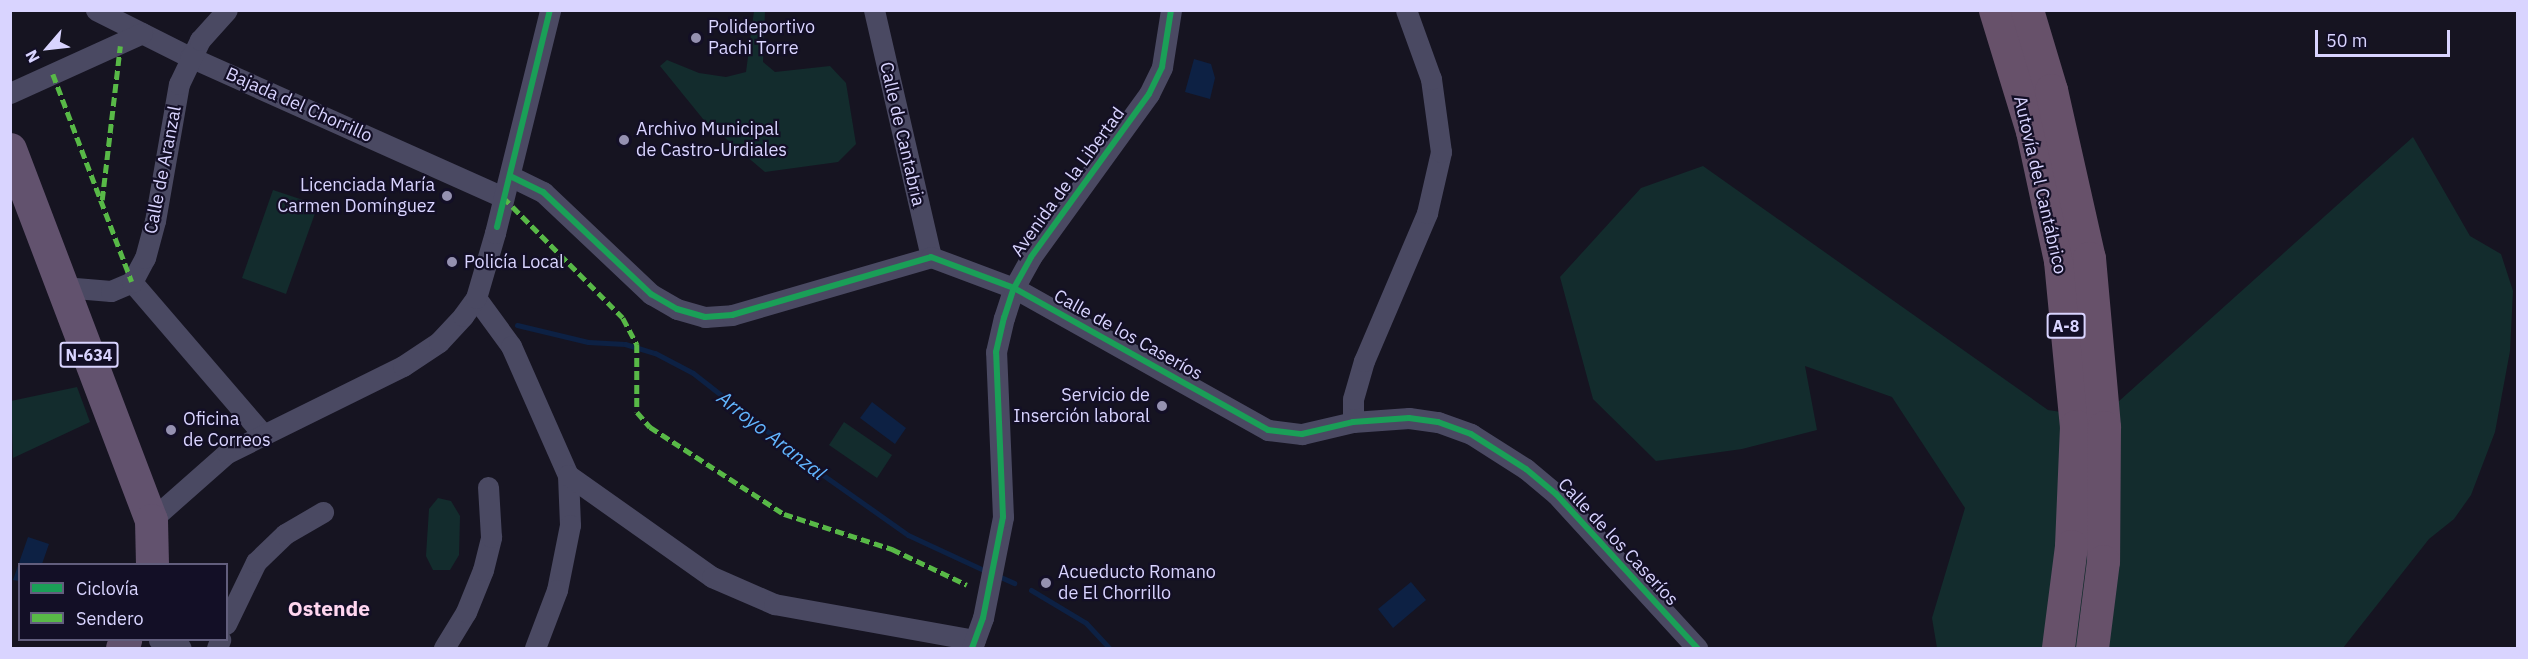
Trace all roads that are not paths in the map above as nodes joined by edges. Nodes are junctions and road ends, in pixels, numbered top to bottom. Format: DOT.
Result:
graph roads {
  1 [pos="96,10"];
  2 [pos="227,10"];
  3 [pos="550,10"];
  4 [pos="874,10"];
  5 [pos="1171,10"];
  6 [pos="1406,10"];
  7 [pos="1995,10"];
  8 [pos="2027,10"];
  9 [pos="142,33"];
  10 [pos="190,57"];
  11 [pos="10,93"];
  12 [pos="10,149"];
  13 [pos="510,176"];
  14 [pos="503,197"];
  15 [pos="931,256"];
  16 [pos="132,282"];
  17 [pos="63,287"];
  18 [pos="1014,288"];
  19 [pos="476,298"];
  20 [pos="1353,423"];
  21 [pos="262,433"];
  22 [pos="568,476"];
  23 [pos="488,487"];
  24 [pos="324,512"];
  25 [pos="151,520"];
  26 [pos="152,563"];
  27 [pos="228,620"];
  28 [pos="164,641"];
  29 [pos="974,644"];
  30 [pos="181,648"];
  31 [pos="444,648"];
  32 [pos="535,648"];
  33 [pos="1697,648"];
  34 [pos="2058,648"];
  35 [pos="2092,648"];
  1 -- 9 [label="street, Bajada del Chorrillo"];
  2 -- 10 [label="street, Calle de Aranzal"];
  3 -- 13 [label="street"];
  4 -- 15 [label="street, Calle de Cantabria"];
  5 -- 18 [label="street, Avenida de la Libertad"];
  6 -- 20 [label="street"];
  7 -- 34 [label="highway, Autovía del Cantábrico / A-8"];
  8 -- 35 [label="highway, Autovía del Cantábrico / A-8"];
  9 -- 10 [label="street, Bajada del Chorrillo"];
  9 -- 11 [label="street"];
  10 -- 14 [label="street, Bajada del Chorrillo"];
  10 -- 16 [label="street, Calle de Aranzal"];
  12 -- 17 [label="highway, N-634"];
  13 -- 14 [label="street"];
  13 -- 15 [label="street"];
  14 -- 19 [label="street"];
  15 -- 18 [label="street, Calle de los Caseríos"];
  16 -- 17 [label="street"];
  16 -- 21 [label="street"];
  17 -- 25 [label="highway, N-634"];
  18 -- 20 [label="street, Calle de los Caseríos"];
  18 -- 29 [label="street, Avenida de la Libertad"];
  19 -- 21 [label="street"];
  19 -- 22 [label="street"];
  20 -- 33 [label="street, Calle de los Caseríos"];
  21 -- 25 [label="street"];
  22 -- 29 [label="street"];
  22 -- 32 [label="street"];
  23 -- 31 [label="street"];
  24 -- 27 [label="street"];
  25 -- 26 [label="highway, N-634"];
  28 -- 30 [label="street"];
}
